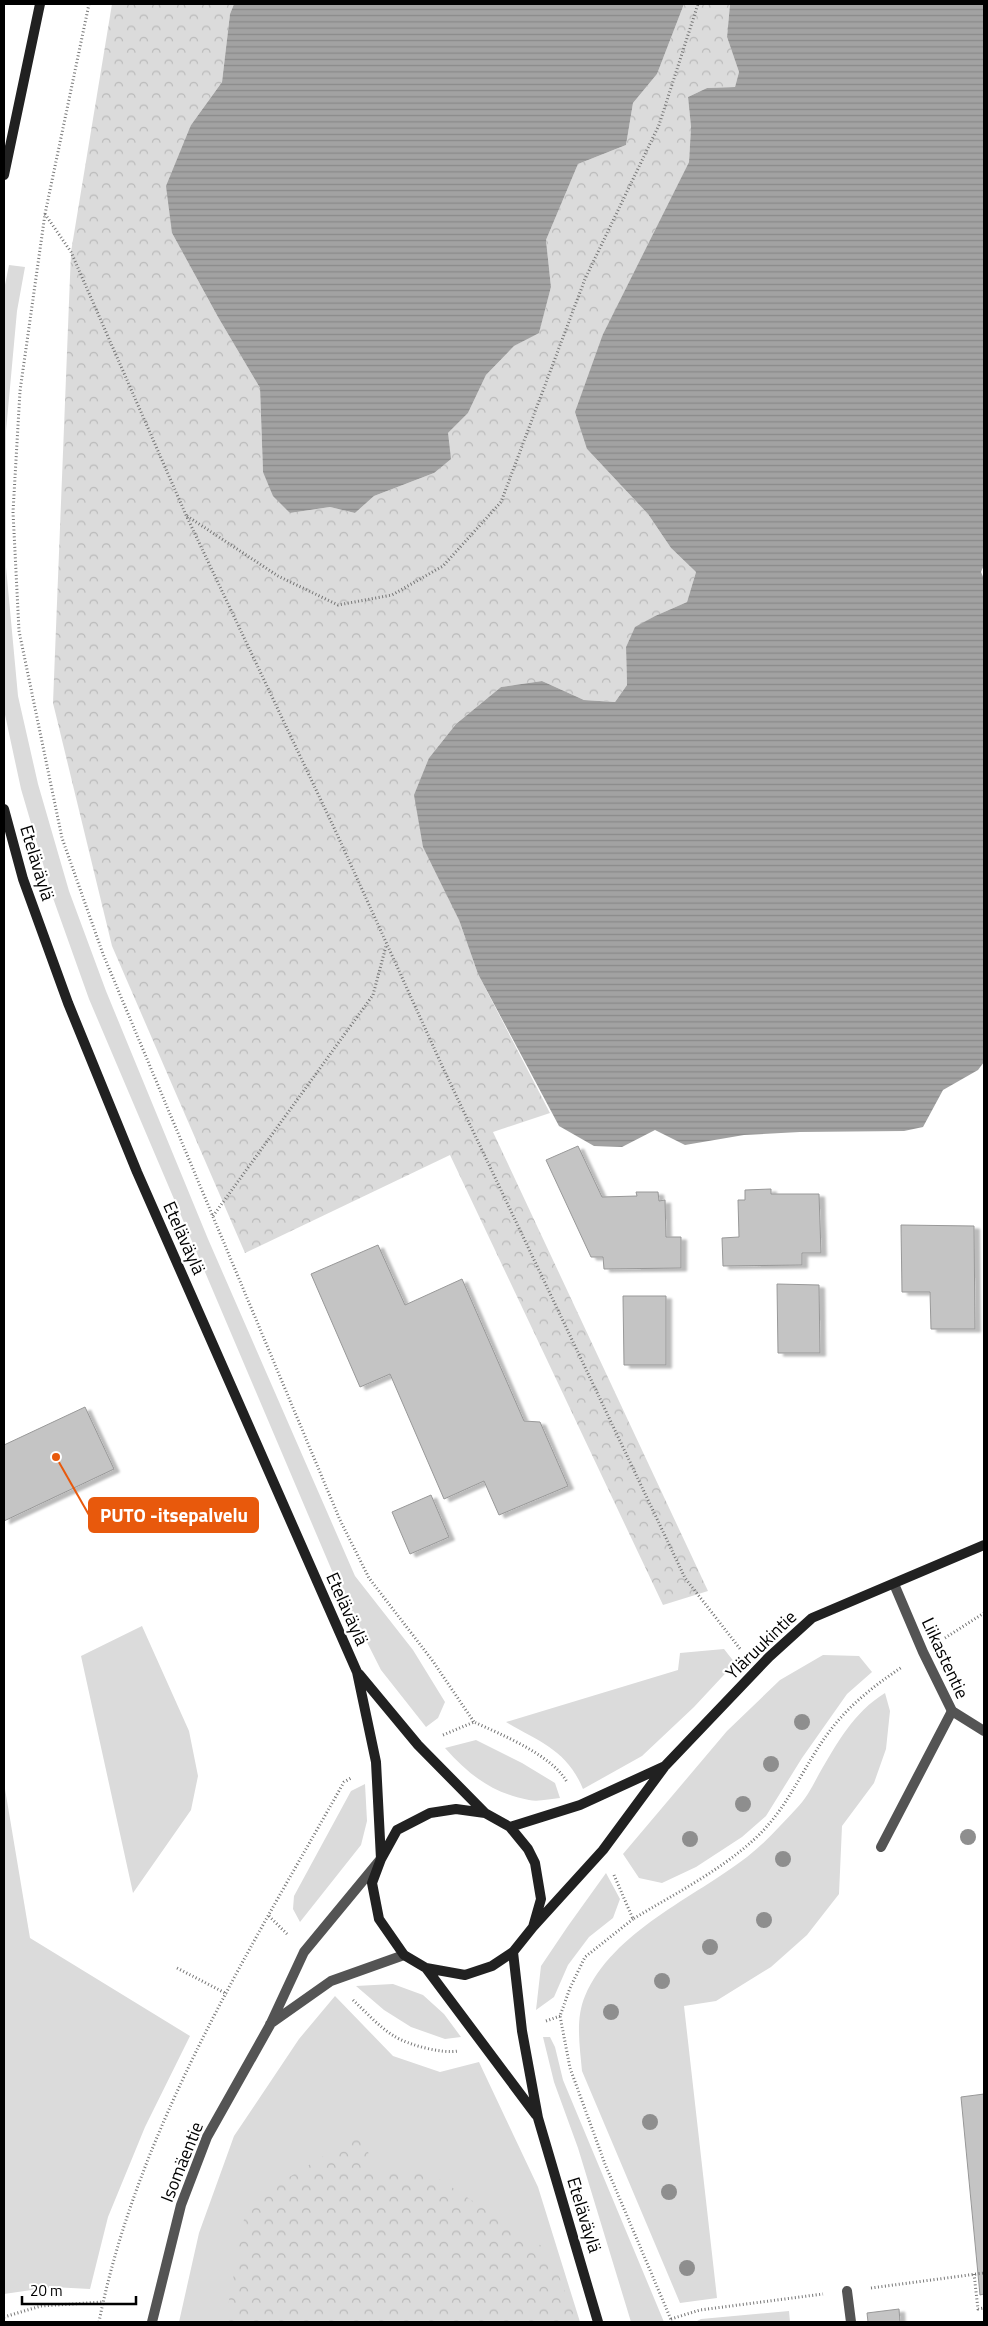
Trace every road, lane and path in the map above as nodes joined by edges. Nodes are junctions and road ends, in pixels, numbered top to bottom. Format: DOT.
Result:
graph roads {
  1 [pos="40,4"];
  2 [pos="89,4"];
  3 [pos="698,4"];
  4 [pos="4,175"];
  5 [pos="45,214"];
  6 [pos="186,515"];
  7 [pos="4,809"];
  8 [pos="386,946"];
  9 [pos="213,1216"];
  10 [pos="984,1545"];
  11 [pos="894,1584"];
  12 [pos="984,1615"];
  13 [pos="923,1652"];
  14 [pos="756,1670"];
  15 [pos="357,1672"];
  16 [pos="952,1711"];
  17 [pos="474,1722"];
  18 [pos="984,1731"];
  19 [pos="418,1745"];
  20 [pos="376,1762"];
  21 [pos="666,1766"];
  22 [pos="580,1806"];
  23 [pos="485,1814"];
  24 [pos="510,1827"];
  25 [pos="881,1847"];
  26 [pos="603,1850"];
  27 [pos="381,1859"];
  28 [pos="269,1916"];
  29 [pos="633,1919"];
  30 [pos="533,1927"];
  31 [pos="304,1952"];
  32 [pos="513,1952"];
  33 [pos="404,1955"];
  34 [pos="177,1968"];
  35 [pos="426,1968"];
  36 [pos="331,1981"];
  37 [pos="227,1994"];
  38 [pos="560,2016"];
  39 [pos="270,2025"];
  40 [pos="522,2031"];
  41 [pos="484,2046"];
  42 [pos="538,2118"];
  43 [pos="984,2273"];
  44 [pos="847,2291"];
  45 [pos="103,2302"];
  46 [pos="984,2308"];
  47 [pos="4,2317"];
  48 [pos="99,2322"];
  49 [pos="152,2322"];
  50 [pos="598,2322"];
  51 [pos="672,2322"];
  52 [pos="851,2322"];
  1 -- 4 [label="main road"];
  2 -- 5 [label="path"];
  3 -- 6 [label="path"];
  5 -- 6 [label="path"];
  5 -- 9 [label="path"];
  6 -- 8 [label="path"];
  7 -- 15 [label="main road, Eteläväylä"];
  8 -- 9 [label="path"];
  8 -- 14 [label="path"];
  9 -- 17 [label="path"];
  10 -- 11 [label="main road, Yläruukintie"];
  11 -- 13 [label="street, Liikastentie"];
  11 -- 14 [label="main road, Yläruukintie"];
  12 -- 13 [label="path"];
  13 -- 16 [label="street, Liikastentie"];
  13 -- 29 [label="path"];
  14 -- 21 [label="main road, Yläruukintie"];
  15 -- 19 [label="main road, Eteläväylä"];
  15 -- 20 [label="main road, Eteläväylä"];
  16 -- 18 [label="street, Liikastentie"];
  16 -- 25 [label="street"];
  17 -- 19 [label="path"];
  17 -- 22 [label="path"];
  19 -- 23 [label="main road, Eteläväylä"];
  20 -- 27 [label="main road, Eteläväylä"];
  20 -- 28 [label="path"];
  21 -- 22 [label="main road, Yläruukintie"];
  21 -- 26 [label="main road, Yläruukintie"];
  22 -- 24 [label="main road, Yläruukintie"];
  23 -- 24 [label="main road"];
  23 -- 27 [label="main road"];
  24 -- 30 [label="main road"];
  26 -- 29 [label="path"];
  26 -- 30 [label="main road, Yläruukintie"];
  27 -- 31 [label="street, Isomäentie"];
  27 -- 33 [label="main road"];
  28 -- 31 [label="path"];
  28 -- 37 [label="path"];
  29 -- 38 [label="path"];
  30 -- 32 [label="main road"];
  31 -- 39 [label="street, Isomäentie"];
  32 -- 35 [label="main road"];
  32 -- 40 [label="main road, Eteläväylä"];
  33 -- 35 [label="main road"];
  33 -- 36 [label="street, Isomäentie"];
  34 -- 37 [label="path"];
  35 -- 41 [label="main road, Eteläväylä"];
  36 -- 39 [label="street, Isomäentie"];
  36 -- 41 [label="path"];
  37 -- 45 [label="path"];
  38 -- 40 [label="path"];
  38 -- 51 [label="path"];
  39 -- 49 [label="street, Isomäentie"];
  40 -- 42 [label="main road, Eteläväylä"];
  41 -- 42 [label="main road, Eteläväylä"];
  42 -- 50 [label="main road, Eteläväylä"];
  43 -- 46 [label="path"];
  44 -- 52 [label="street"];
  45 -- 47 [label="path"];
  45 -- 48 [label="path"];
}
